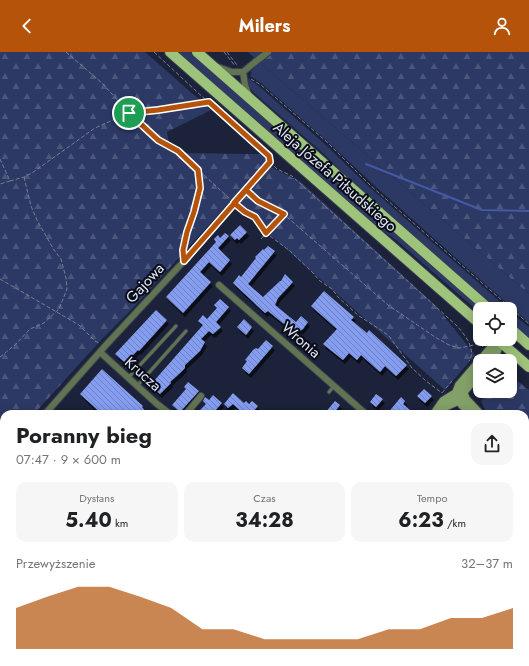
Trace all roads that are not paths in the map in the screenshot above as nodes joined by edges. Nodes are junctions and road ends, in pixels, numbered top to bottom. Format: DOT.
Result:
graph roads {
  1 [pos="170,52"];
  2 [pos="196,52"];
  3 [pos="268,52"];
  4 [pos="211,65"];
  5 [pos="243,72"];
  6 [pos="251,100"];
  7 [pos="264,170"];
  8 [pos="219,285"];
  9 [pos="481,302"];
  10 [pos="473,318"];
  11 [pos="176,326"];
  12 [pos="186,331"];
  13 [pos="517,335"];
  14 [pos="529,345"];
  15 [pos="493,346"];
  16 [pos="506,346"];
  17 [pos="100,352"];
  18 [pos="529,367"];
  19 [pos="128,378"];
  20 [pos="473,381"];
  21 [pos="137,386"];
  22 [pos="334,386"];
  23 [pos="329,392"];
  24 [pos="201,396"];
  25 [pos="459,396"];
  26 [pos="49,410"];
  27 [pos="165,410"];
  28 [pos="189,410"];
  29 [pos="361,410"];
  30 [pos="435,410"];
  31 [pos="469,410"];
  32 [pos="476,410"];
  1 -- 10 [label="main road, Aleja Józefa Piłsudskiego"];
  2 -- 4 [label="main road, Aleja Józefa Piłsudskiego"];
  3 -- 5 [label="street"];
  4 -- 5 [label="street"];
  4 -- 6 [label="main road, Aleja Józefa Piłsudskiego"];
  5 -- 6 [label="street"];
  6 -- 9 [label="main road, Aleja Józefa Piłsudskiego"];
  7 -- 17 [label="street, Gajowa"];
  8 -- 22 [label="street, Wronia"];
  11 -- 19 [label="lane"];
  12 -- 21 [label="lane"];
  13 -- 14 [label="main road"];
  15 -- 25 [label="street"];
  16 -- 18 [label="main road"];
  17 -- 19 [label="street, Krucza"];
  17 -- 26 [label="street, Gajowa"];
  19 -- 21 [label="street, Krucza"];
  20 -- 25 [label="street"];
  21 -- 27 [label="street, Krucza"];
  22 -- 23 [label="lane"];
  22 -- 29 [label="street, Wronia"];
  24 -- 28 [label="street"];
  25 -- 30 [label="street"];
  25 -- 30 [label="street"];
  25 -- 31 [label="street"];
  25 -- 32 [label="street"];
}
